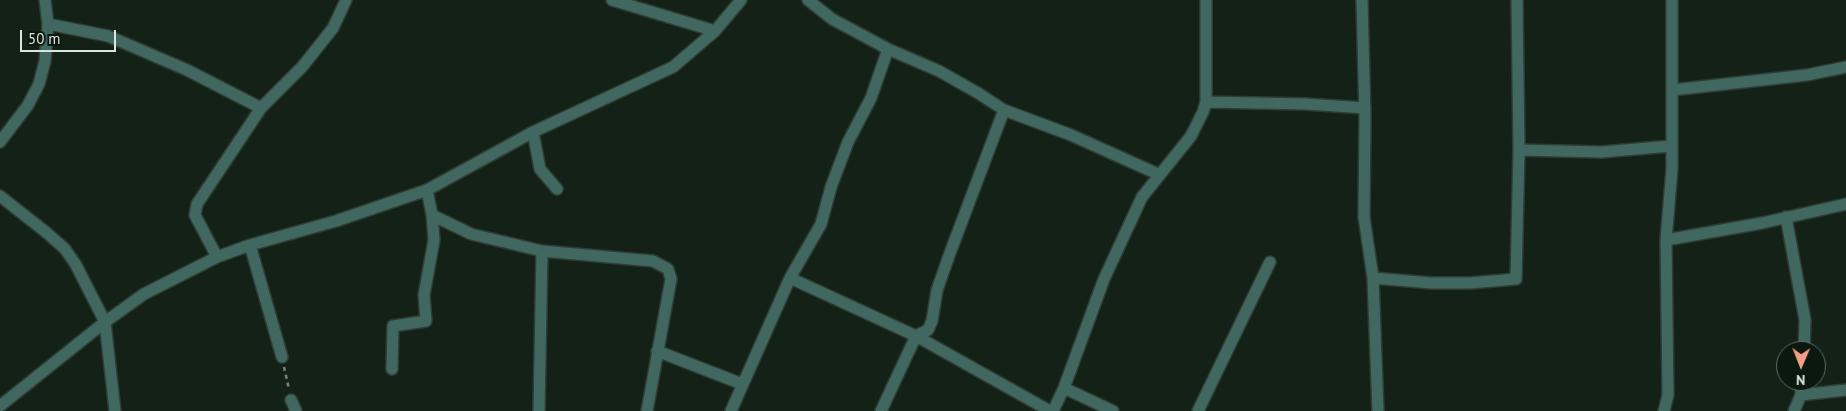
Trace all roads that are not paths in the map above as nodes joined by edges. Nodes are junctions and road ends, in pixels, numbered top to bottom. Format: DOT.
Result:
graph roads {
  1 [pos="44,0"];
  2 [pos="346,0"];
  3 [pos="612,0"];
  4 [pos="741,0"];
  5 [pos="808,0"];
  6 [pos="1206,0"];
  7 [pos="1362,0"];
  8 [pos="1517,0"];
  9 [pos="1672,0"];
  10 [pos="48,24"];
  11 [pos="715,31"];
  12 [pos="888,49"];
  13 [pos="1846,67"];
  14 [pos="1672,90"];
  15 [pos="1206,102"];
  16 [pos="261,108"];
  17 [pos="1365,108"];
  18 [pos="1004,110"];
  19 [pos="533,132"];
  20 [pos="0,142"];
  21 [pos="1671,146"];
  22 [pos="1519,150"];
  23 [pos="1160,175"];
  24 [pos="557,189"];
  25 [pos="427,190"];
  26 [pos="0,196"];
  27 [pos="1846,204"];
  28 [pos="432,215"];
  29 [pos="1786,217"];
  30 [pos="1666,240"];
  31 [pos="250,246"];
  32 [pos="542,251"];
  33 [pos="217,257"];
  34 [pos="1270,262"];
  35 [pos="790,278"];
  36 [pos="1373,278"];
  37 [pos="105,322"];
  38 [pos="916,336"];
  39 [pos="1804,341"];
  40 [pos="657,350"];
  41 [pos="282,357"];
  42 [pos="392,369"];
  43 [pos="742,384"];
  44 [pos="1064,388"];
  45 [pos="1846,390"];
  46 [pos="1801,391"];
  47 [pos="1801,395"];
  48 [pos="0,406"];
  49 [pos="115,411"];
  50 [pos="539,411"];
  51 [pos="647,411"];
  52 [pos="731,411"];
  53 [pos="881,411"];
  54 [pos="1052,411"];
  55 [pos="1113,411"];
  56 [pos="1198,411"];
  57 [pos="1378,411"];
  58 [pos="1664,411"];
  59 [pos="1794,411"];
  1 -- 10 [label="street"];
  2 -- 16 [label="street"];
  3 -- 11 [label="street"];
  4 -- 11 [label="street"];
  5 -- 12 [label="street"];
  6 -- 15 [label="street"];
  7 -- 17 [label="street"];
  8 -- 22 [label="street"];
  9 -- 14 [label="street"];
  10 -- 16 [label="street"];
  10 -- 20 [label="street"];
  11 -- 19 [label="street"];
  12 -- 18 [label="street"];
  12 -- 35 [label="street"];
  13 -- 14 [label="street"];
  14 -- 21 [label="street"];
  15 -- 17 [label="street"];
  15 -- 23 [label="street"];
  16 -- 33 [label="street"];
  17 -- 36 [label="street"];
  18 -- 23 [label="street"];
  18 -- 38 [label="street"];
  19 -- 24 [label="street"];
  19 -- 25 [label="street"];
  21 -- 22 [label="street"];
  21 -- 30 [label="street"];
  22 -- 36 [label="street"];
  23 -- 44 [label="street"];
  25 -- 28 [label="street"];
  25 -- 31 [label="street"];
  26 -- 37 [label="street"];
  27 -- 29 [label="street"];
  28 -- 32 [label="street"];
  28 -- 42 [label="street"];
  29 -- 30 [label="street"];
  29 -- 39 [label="street"];
  30 -- 58 [label="street"];
  31 -- 33 [label="street"];
  31 -- 41 [label="street"];
  32 -- 40 [label="street"];
  32 -- 50 [label="street"];
  33 -- 37 [label="street"];
  34 -- 56 [label="street"];
  35 -- 38 [label="street"];
  35 -- 43 [label="street"];
  36 -- 57 [label="street"];
  37 -- 48 [label="street"];
  37 -- 49 [label="street"];
  38 -- 53 [label="street"];
  38 -- 54 [label="street"];
  40 -- 43 [label="street"];
  40 -- 51 [label="street"];
  43 -- 52 [label="street"];
  44 -- 54 [label="street"];
  44 -- 55 [label="street"];
  45 -- 47 [label="street"];
  46 -- 47 [label="street"];
  47 -- 59 [label="street"];
}
